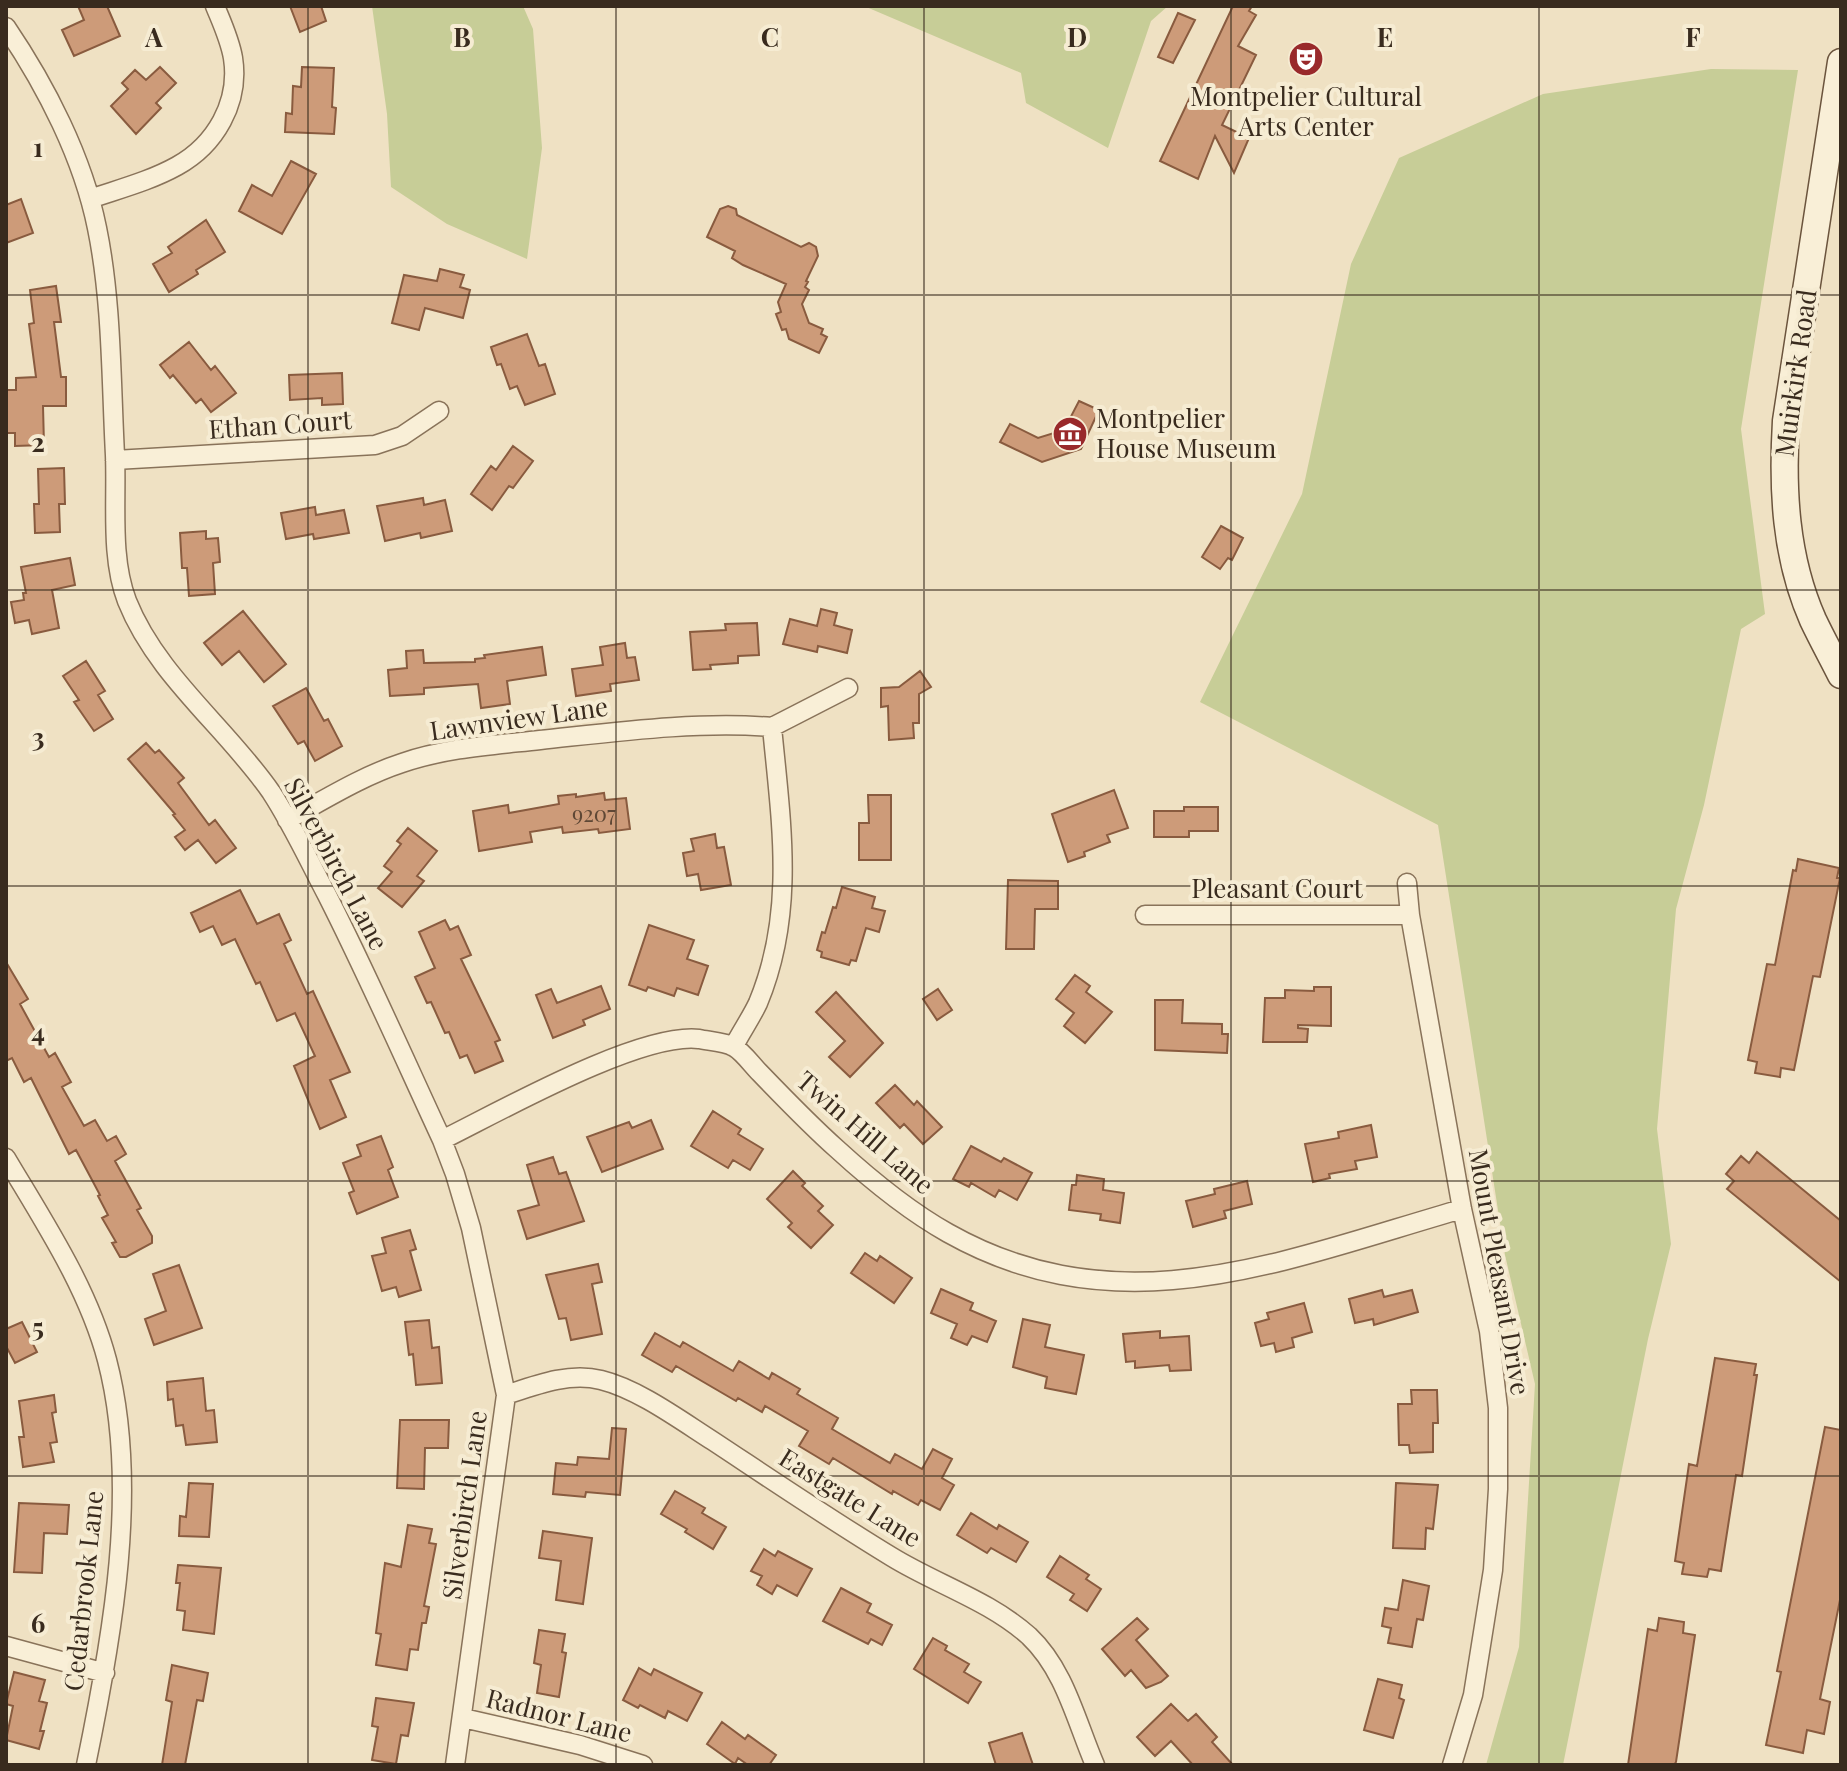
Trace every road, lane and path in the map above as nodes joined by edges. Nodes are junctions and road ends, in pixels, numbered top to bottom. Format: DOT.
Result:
graph roads {
  1 [pos="215,6"];
  2 [pos="6,27"];
  3 [pos="1841,62"];
  4 [pos="90,199"];
  5 [pos="439,411"];
  6 [pos="115,460"];
  7 [pos="1841,675"];
  8 [pos="848,688"];
  9 [pos="772,727"];
  10 [pos="287,820"];
  11 [pos="1407,883"];
  12 [pos="1145,915"];
  13 [pos="1410,915"];
  14 [pos="734,1046"];
  15 [pos="442,1140"];
  16 [pos="6,1158"];
  17 [pos="1462,1209"];
  18 [pos="506,1395"];
  19 [pos="6,1646"];
  20 [pos="105,1673"];
  21 [pos="463,1718"];
  22 [pos="86,1765"];
  23 [pos="455,1765"];
  24 [pos="643,1765"];
  25 [pos="1095,1765"];
  26 [pos="1452,1765"];
  1 -- 4 [label="street"];
  2 -- 4 [label="street, Silverbirch Lane"];
  3 -- 7 [label="main road, Muirkirk Road"];
  4 -- 6 [label="street, Silverbirch Lane"];
  5 -- 6 [label="street, Ethan Court"];
  6 -- 10 [label="street, Silverbirch Lane"];
  8 -- 9 [label="street"];
  9 -- 10 [label="street, Lawnview Lane"];
  9 -- 14 [label="street"];
  10 -- 15 [label="street, Silverbirch Lane"];
  11 -- 13 [label="street, Mount Pleasant Drive"];
  12 -- 13 [label="street, Pleasant Court"];
  13 -- 17 [label="street, Mount Pleasant Drive"];
  14 -- 15 [label="street"];
  14 -- 17 [label="street, Twin Hill Lane"];
  15 -- 18 [label="street, Silverbirch Lane"];
  16 -- 20 [label="street, Cedarbrook Lane"];
  17 -- 26 [label="street, Mount Pleasant Drive"];
  18 -- 21 [label="street, Silverbirch Lane"];
  18 -- 25 [label="street, Eastgate Lane"];
  19 -- 20 [label="street"];
  20 -- 22 [label="street, Cedarbrook Lane"];
  21 -- 23 [label="street, Silverbirch Lane"];
  21 -- 24 [label="street, Radnor Lane"];
}
